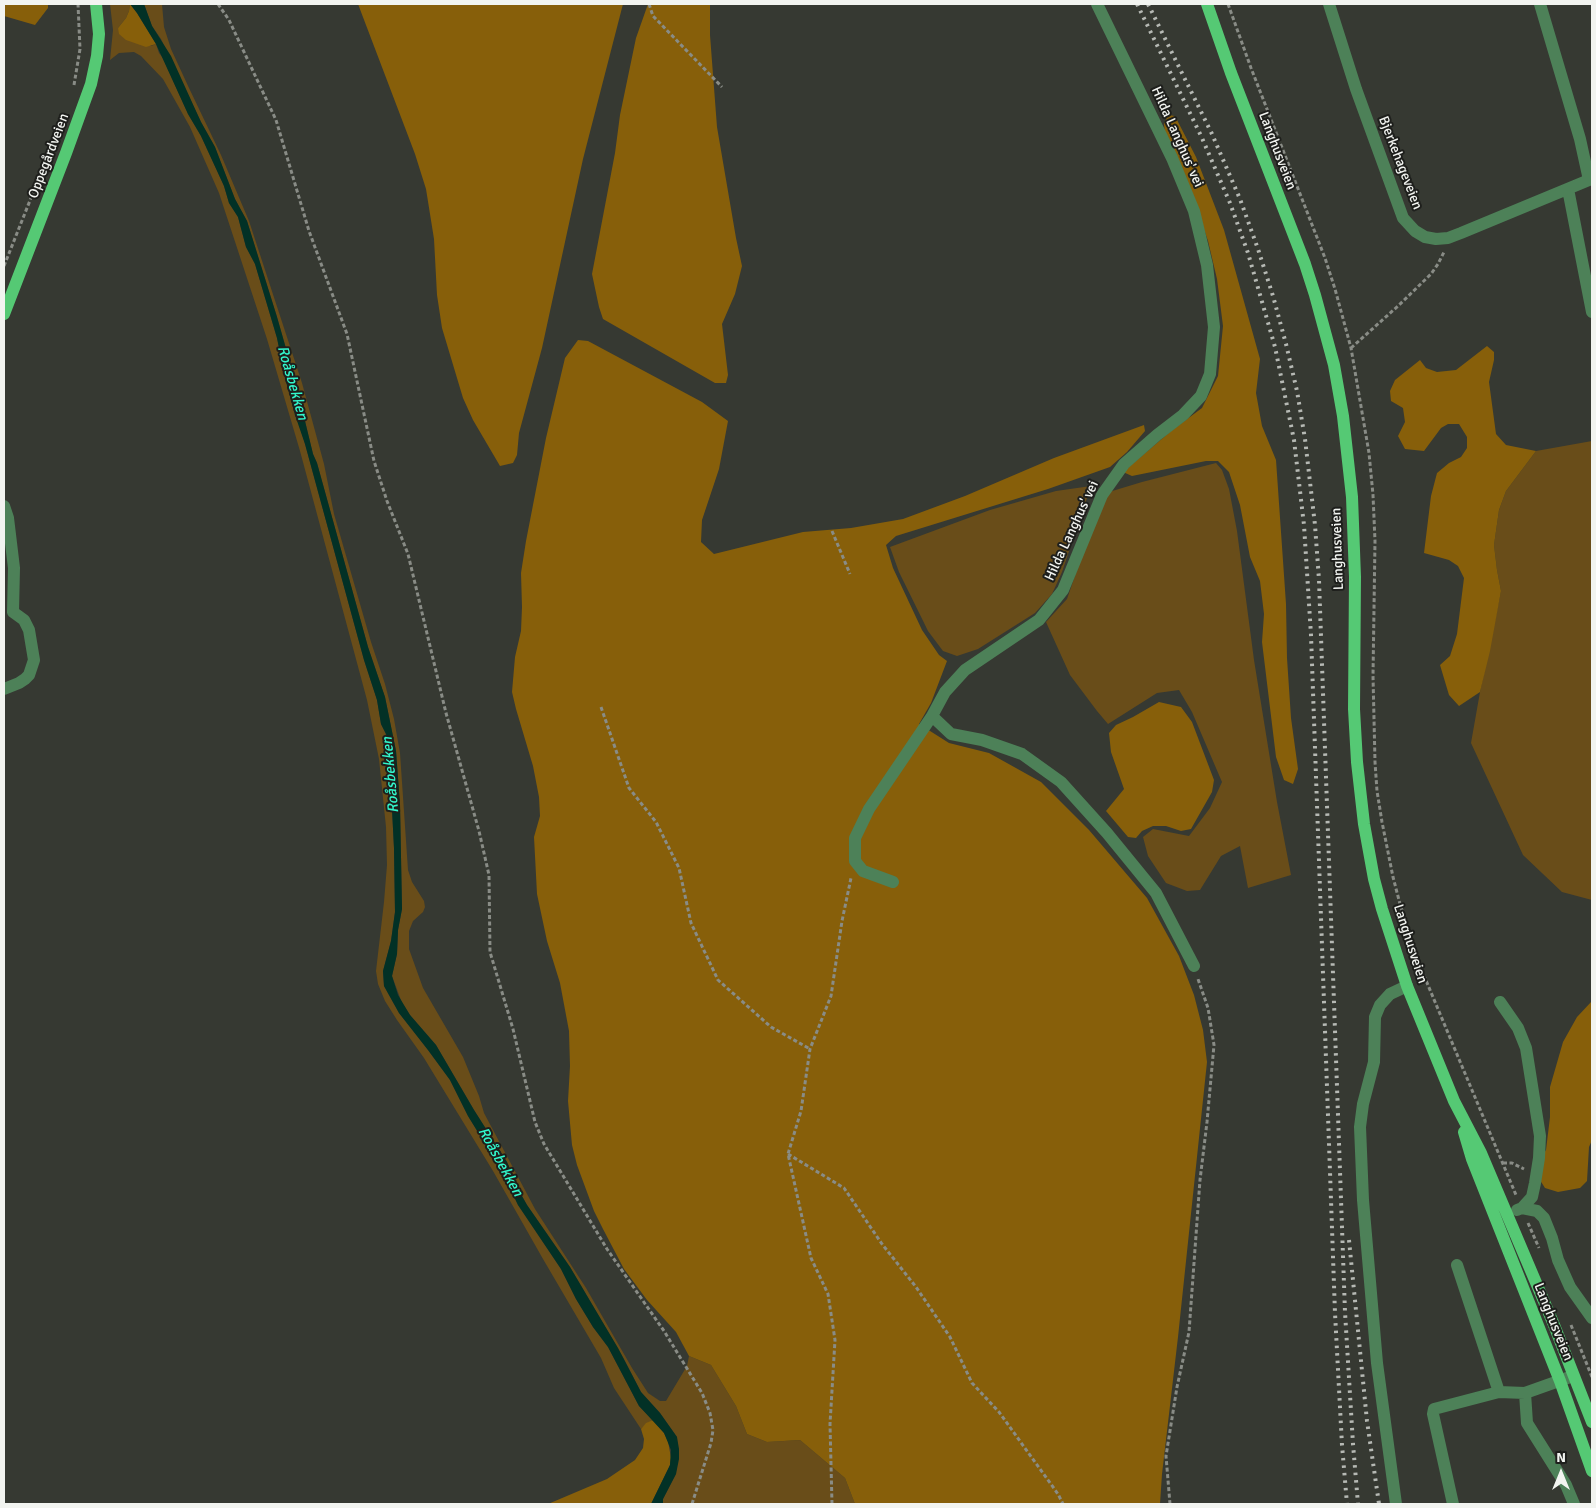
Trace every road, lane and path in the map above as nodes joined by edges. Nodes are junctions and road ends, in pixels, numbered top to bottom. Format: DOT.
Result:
graph roads {
  1 [pos="78,4"];
  2 [pos="96,4"];
  3 [pos="218,4"];
  4 [pos="649,4"];
  5 [pos="1098,4"];
  6 [pos="1207,4"];
  7 [pos="1329,4"];
  8 [pos="1540,4"];
  9 [pos="722,87"];
  10 [pos="72,90"];
  11 [pos="50,149"];
  12 [pos="1591,180"];
  13 [pos="1568,189"];
  14 [pos="1448,238"];
  15 [pos="4,266"];
  16 [pos="1592,312"];
  17 [pos="4,314"];
  18 [pos="1351,348"];
  19 [pos="4,506"];
  20 [pos="832,531"];
  21 [pos="850,574"];
  22 [pos="8,614"];
  23 [pos="4,689"];
  24 [pos="601,707"];
  25 [pos="932,716"];
  26 [pos="855,860"];
  27 [pos="893,882"];
  28 [pos="1194,966"];
  29 [pos="1407,986"];
  30 [pos="1500,1002"];
  31 [pos="810,1049"];
  32 [pos="1473,1092"];
  33 [pos="788,1154"];
  34 [pos="1503,1162"];
  35 [pos="1536,1183"];
  36 [pos="1522,1208"];
  37 [pos="1502,1216"];
  38 [pos="1457,1265"];
  39 [pos="1592,1318"];
  40 [pos="1575,1375"];
  41 [pos="1560,1380"];
  42 [pos="1499,1392"];
  43 [pos="1525,1393"];
  44 [pos="1592,1422"];
  45 [pos="1592,1471"];
  46 [pos="692,1504"];
  47 [pos="832,1504"];
  48 [pos="1063,1504"];
  49 [pos="1170,1504"];
  50 [pos="1396,1504"];
  51 [pos="1453,1504"];
  52 [pos="1574,1504"];
  1 -- 10 [label="path"];
  2 -- 17 [label="main road, Oppegårdveien"];
  3 -- 46 [label="path"];
  4 -- 9 [label="path"];
  5 -- 25 [label="street, Hilda Langhus' vei"];
  6 -- 29 [label="main road, Langhusveien"];
  7 -- 14 [label="street, Bjerkehageveien"];
  8 -- 12 [label="street, Bjerkehageveien"];
  11 -- 15 [label="path"];
  12 -- 13 [label="street, Bjerkehageveien"];
  13 -- 14 [label="street, Bjerkehageveien"];
  13 -- 16 [label="street"];
  14 -- 18 [label="path"];
  19 -- 22 [label="street"];
  20 -- 21 [label="path"];
  22 -- 23 [label="street"];
  24 -- 31 [label="path"];
  25 -- 26 [label="street, Hilda Langhus' vei"];
  25 -- 28 [label="street"];
  26 -- 27 [label="street"];
  26 -- 31 [label="path"];
  28 -- 49 [label="path"];
  29 -- 37 [label="main road, Langhusveien"];
  29 -- 50 [label="street"];
  30 -- 35 [label="street"];
  31 -- 33 [label="path"];
  32 -- 34 [label="path"];
  33 -- 47 [label="path"];
  33 -- 48 [label="path"];
  34 -- 35 [label="path"];
  34 -- 36 [label="path"];
  35 -- 36 [label="street"];
  36 -- 37 [label="street"];
  36 -- 39 [label="street"];
  37 -- 40 [label="main road, Langhusveien"];
  37 -- 41 [label="main road, Langhusveien"];
  38 -- 42 [label="street"];
  40 -- 41 [label="street"];
  40 -- 44 [label="main road, Langhusveien"];
  41 -- 43 [label="street"];
  41 -- 45 [label="main road, Langhusveien"];
  42 -- 43 [label="street"];
  42 -- 51 [label="street"];
  43 -- 52 [label="street"];
}
